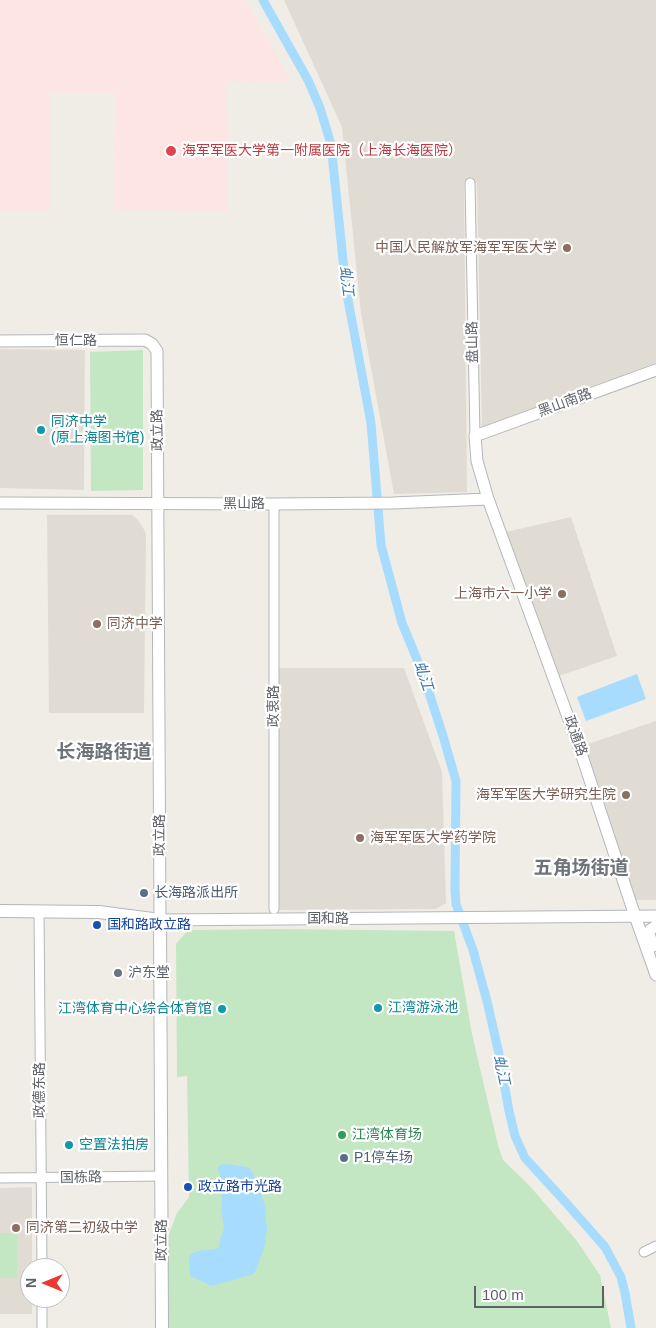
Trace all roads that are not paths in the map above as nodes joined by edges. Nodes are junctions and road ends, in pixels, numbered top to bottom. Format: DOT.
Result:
graph roads {
  1 [pos="470,183"];
  2 [pos="0,341"];
  3 [pos="152,344"];
  4 [pos="656,370"];
  5 [pos="475,436"];
  6 [pos="488,499"];
  7 [pos="0,503"];
  8 [pos="159,504"];
  9 [pos="274,504"];
  10 [pos="274,909"];
  11 [pos="0,911"];
  12 [pos="40,911"];
  13 [pos="635,916"];
  14 [pos="656,916"];
  15 [pos="160,920"];
  16 [pos="656,926"];
  17 [pos="656,955"];
  18 [pos="656,975"];
  19 [pos="161,1176"];
  20 [pos="0,1178"];
  21 [pos="41,1178"];
  22 [pos="656,1246"];
  23 [pos="644,1252"];
  24 [pos="42,1258"];
  25 [pos="42,1308"];
  26 [pos="42,1328"];
  27 [pos="162,1328"];
  1 -- 5 [label="street, 盘山路"];
  2 -- 3 [label="street, 恒仁路"];
  3 -- 8 [label="street, 政立路"];
  4 -- 5 [label="street, 黑山南路"];
  5 -- 6 [label="street, 盘山路"];
  6 -- 9 [label="street, 黑山路"];
  6 -- 13 [label="street, 政通路"];
  7 -- 8 [label="street, 黑山路"];
  8 -- 9 [label="street, 黑山路"];
  8 -- 15 [label="street, 政立路"];
  9 -- 10 [label="street, 政衷路"];
  11 -- 12 [label="main road, 国和路"];
  12 -- 15 [label="main road, 国和路"];
  12 -- 21 [label="street, 政德东路"];
  13 -- 14 [label="street, 国和路"];
  13 -- 15 [label="street, 国和路"];
  13 -- 18 [label="street, 政通路"];
  15 -- 19 [label="main road, 政立路"];
  16 -- 17 [label="street"];
  19 -- 21 [label="street, 国栋路"];
  19 -- 27 [label="main road, 政立路"];
  20 -- 21 [label="street, 国栋路"];
  21 -- 24 [label="street, 政德东路"];
  22 -- 23 [label="street"];
  25 -- 26 [label="street"];
}
